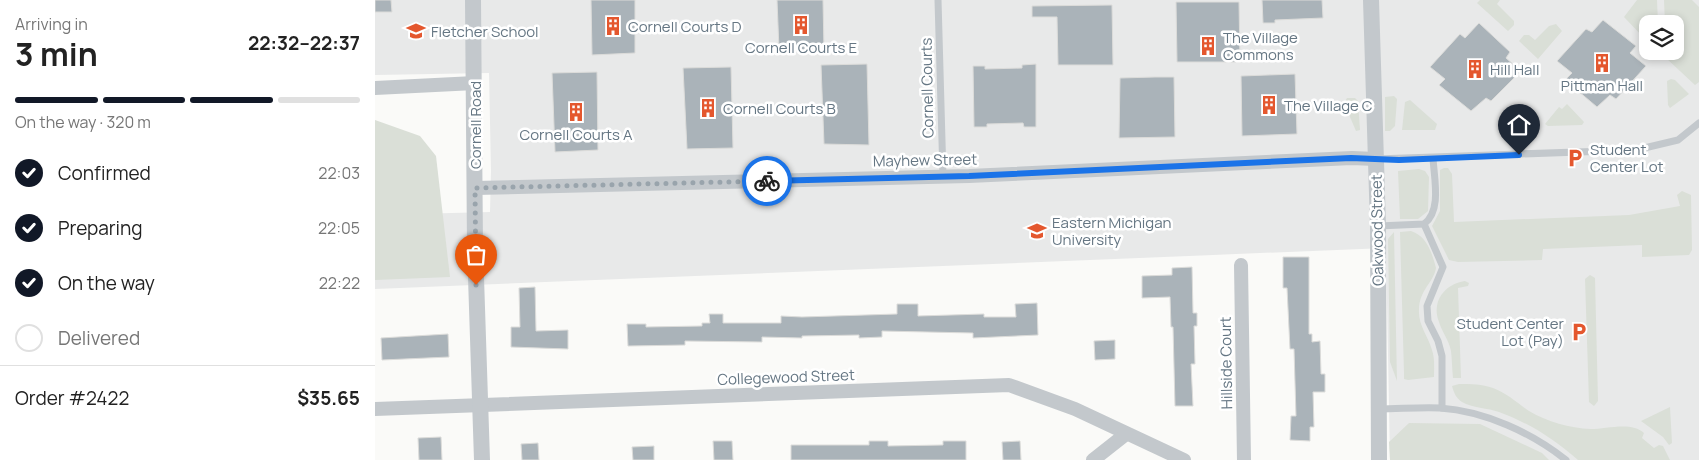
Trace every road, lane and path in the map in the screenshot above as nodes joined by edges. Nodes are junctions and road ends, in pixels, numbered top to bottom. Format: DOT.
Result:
graph roads {
  1 [pos="473,0"];
  2 [pos="938,0"];
  3 [pos="1371,0"];
  4 [pos="475,83"];
  5 [pos="375,88"];
  6 [pos="1699,123"];
  7 [pos="1433,158"];
  8 [pos="1375,159"];
  9 [pos="943,176"];
  10 [pos="475,188"];
  11 [pos="1424,224"];
  12 [pos="1378,226"];
  13 [pos="1241,265"];
  14 [pos="480,404"];
  15 [pos="1442,408"];
  16 [pos="375,409"];
  17 [pos="1379,409"];
  18 [pos="1126,434"];
  19 [pos="481,460"];
  20 [pos="1093,460"];
  21 [pos="1183,460"];
  22 [pos="1244,460"];
  23 [pos="1379,460"];
  24 [pos="1566,460"];
  1 -- 4 [label="street, Cornell Road"];
  2 -- 9 [label="lane, Cornell Courts"];
  3 -- 8 [label="street, Oakwood Street"];
  4 -- 5 [label="street"];
  4 -- 10 [label="street, Cornell Road"];
  6 -- 7 [label="lane"];
  7 -- 8 [label="lane"];
  7 -- 11 [label="lane"];
  8 -- 9 [label="street, Mayhew Street"];
  8 -- 12 [label="street, Oakwood Street"];
  9 -- 10 [label="street, Mayhew Street"];
  10 -- 14 [label="street, Cornell Road"];
  11 -- 12 [label="lane"];
  11 -- 15 [label="lane"];
  12 -- 17 [label="street, Oakwood Street"];
  13 -- 22 [label="street, Hillside Court"];
  14 -- 16 [label="street, Collegewood Street"];
  14 -- 18 [label="street, Collegewood Street"];
  14 -- 19 [label="street, Cornell Road"];
  15 -- 17 [label="lane"];
  15 -- 24 [label="lane"];
  17 -- 23 [label="street, Oakwood Street"];
  18 -- 20 [label="street"];
  18 -- 21 [label="street, Collegewood Street"];
}
